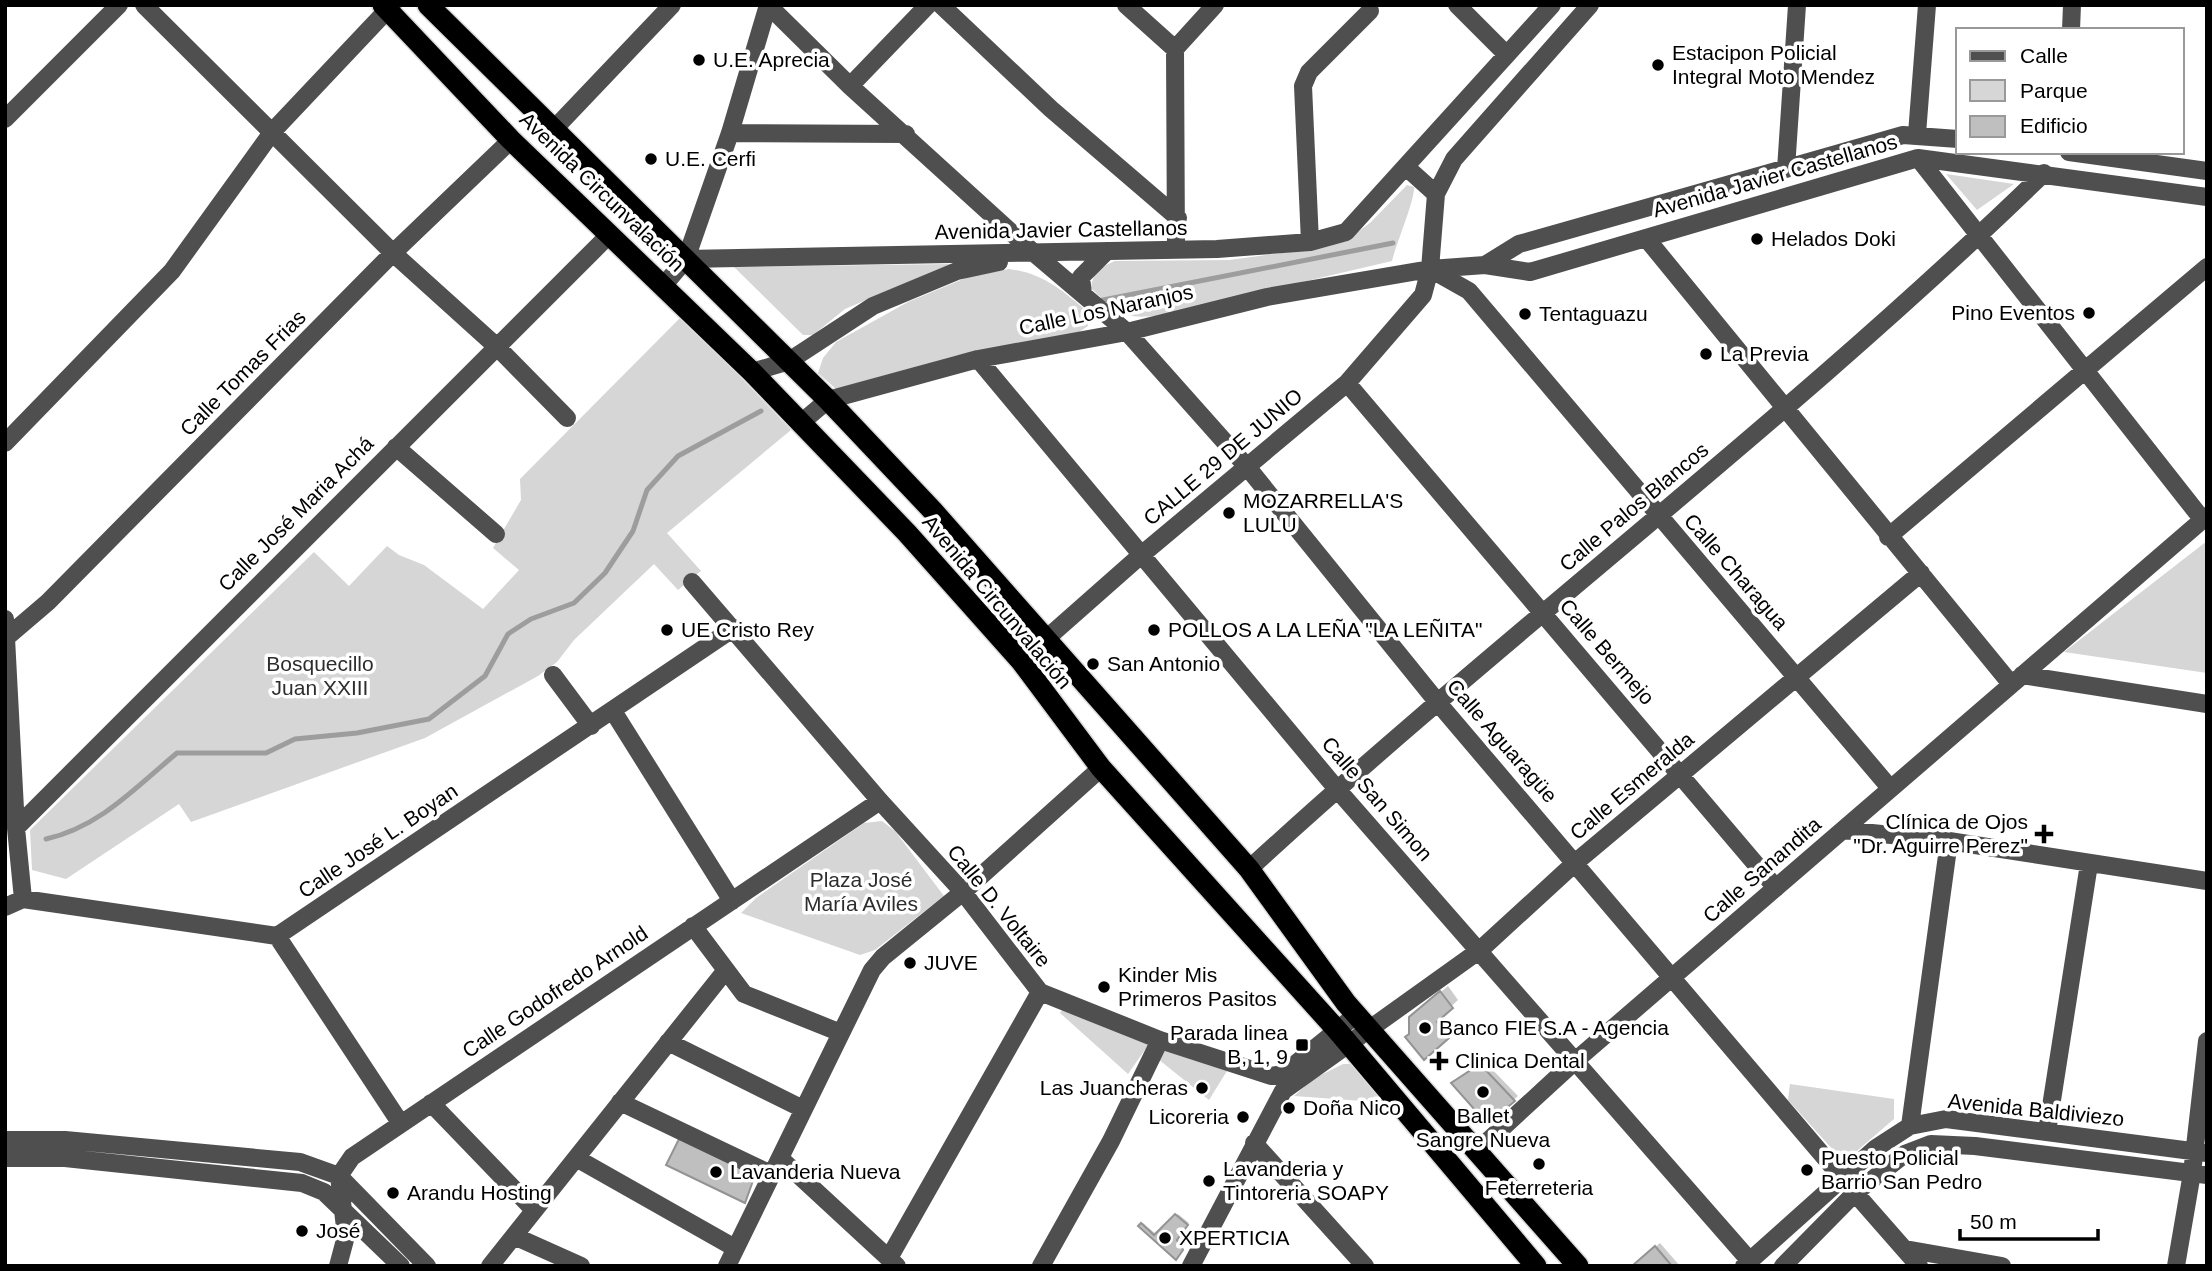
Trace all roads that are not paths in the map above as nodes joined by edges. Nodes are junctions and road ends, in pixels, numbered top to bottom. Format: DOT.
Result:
graph roads {
  1 [pos="119,5"];
  2 [pos="144,5"];
  3 [pos="428,5"];
  4 [pos="672,5"];
  5 [pos="768,5"];
  6 [pos="928,5"];
  7 [pos="941,5"];
  8 [pos="1126,5"];
  9 [pos="1215,5"];
  10 [pos="1457,5"];
  11 [pos="1552,5"];
  12 [pos="1591,5"];
  13 [pos="1797,5"];
  14 [pos="1927,5"];
  15 [pos="2072,5"];
  16 [pos="387,7"];
  17 [pos="1370,11"];
  18 [pos="2071,28"];
  19 [pos="1175,50"];
  20 [pos="1507,55"];
  21 [pos="850,86"];
  22 [pos="5,119"];
  23 [pos="555,128"];
  24 [pos="273,131"];
  25 [pos="730,133"];
  26 [pos="906,134"];
  27 [pos="1917,134"];
  28 [pos="1956,139"];
  29 [pos="511,140"];
  30 [pos="2084,154"];
  31 [pos="1917,158"];
  32 [pos="1406,167"];
  33 [pos="1786,169"];
  34 [pos="2207,171"];
  35 [pos="2044,173"];
  36 [pos="1436,194"];
  37 [pos="2207,197"];
  38 [pos="1178,218"];
  39 [pos="610,234"];
  40 [pos="1980,235"];
  41 [pos="1646,238"];
  42 [pos="1310,242"];
  43 [pos="1176,249"];
  44 [pos="1107,251"];
  45 [pos="393,253"];
  46 [pos="1035,254"];
  47 [pos="687,259"];
  48 [pos="1485,265"];
  49 [pos="2207,267"];
  50 [pos="1430,269"];
  51 [pos="664,285"];
  52 [pos="1083,294"];
  53 [pos="1128,332"];
  54 [pos="496,346"];
  55 [pos="978,359"];
  56 [pos="789,361"];
  57 [pos="2085,371"];
  58 [pos="752,372"];
  59 [pos="1347,383"];
  60 [pos="828,400"];
  61 [pos="1784,410"];
  62 [pos="566,418"];
  63 [pos="5,419"];
  64 [pos="26,422"];
  65 [pos="802,422"];
  66 [pos="5,443"];
  67 [pos="396,447"];
  68 [pos="1248,468"];
  69 [pos="1658,517"];
  70 [pos="2204,517"];
  71 [pos="496,534"];
  72 [pos="1888,537"];
  73 [pos="1140,556"];
  74 [pos="1921,573"];
  75 [pos="692,582"];
  76 [pos="1544,614"];
  77 [pos="6,628"];
  78 [pos="734,628"];
  79 [pos="1045,641"];
  80 [pos="1021,661"];
  81 [pos="553,675"];
  82 [pos="1797,677"];
  83 [pos="2016,680"];
  84 [pos="1439,704"];
  85 [pos="2207,704"];
  86 [pos="613,711"];
  87 [pos="591,726"];
  88 [pos="1101,768"];
  89 [pos="1681,774"];
  90 [pos="1336,789"];
  91 [pos="1891,789"];
  92 [pos="880,801"];
  93 [pos="16,828"];
  94 [pos="1843,830"];
  95 [pos="1949,841"];
  96 [pos="1576,862"];
  97 [pos="2089,864"];
  98 [pos="1248,869"];
  99 [pos="2207,881"];
  100 [pos="1776,888"];
  101 [pos="963,892"];
  102 [pos="23,899"];
  103 [pos="732,901"];
  104 [pos="5,907"];
  105 [pos="693,926"];
  106 [pos="277,936"];
  107 [pos="1480,950"];
  108 [pos="726,970"];
  109 [pos="1672,977"];
  110 [pos="1040,992"];
  111 [pos="1356,1015"];
  112 [pos="1371,1031"];
  113 [pos="841,1033"];
  114 [pos="1343,1037"];
  115 [pos="1160,1040"];
  116 [pos="2207,1041"];
  117 [pos="668,1042"];
  118 [pos="1575,1061"];
  119 [pos="620,1102"];
  120 [pos="431,1103"];
  121 [pos="803,1109"];
  122 [pos="401,1124"];
  123 [pos="1910,1126"];
  124 [pos="2047,1132"];
  125 [pos="5,1140"];
  126 [pos="1254,1143"];
  127 [pos="1476,1152"];
  128 [pos="2199,1152"];
  129 [pos="780,1157"];
  130 [pos="5,1158"];
  131 [pos="576,1158"];
  132 [pos="771,1174"];
  133 [pos="2199,1174"];
  134 [pos="339,1176"];
  135 [pos="1843,1179"];
  136 [pos="1855,1193"];
  137 [pos="343,1209"];
  138 [pos="534,1210"];
  139 [pos="514,1236"];
  140 [pos="735,1248"];
  141 [pos="1905,1249"];
  142 [pos="893,1262"];
  143 [pos="1747,1263"];
  144 [pos="338,1266"];
  145 [pos="401,1266"];
  146 [pos="427,1266"];
  147 [pos="490,1266"];
  148 [pos="581,1266"];
  149 [pos="727,1266"];
  150 [pos="1041,1266"];
  151 [pos="1191,1266"];
  152 [pos="1365,1266"];
  153 [pos="1536,1266"];
  154 [pos="1578,1266"];
  155 [pos="1783,1266"];
  156 [pos="1919,1266"];
  157 [pos="2002,1266"];
  158 [pos="2176,1266"];
  1 -- 22 [label="street"];
  2 -- 24 [label="street"];
  3 -- 23 [label="highway, Avenida Circunvalación"];
  4 -- 23 [label="street"];
  5 -- 21 [label="street, Calle Aguaragüe"];
  5 -- 25 [label="street"];
  6 -- 21 [label="street"];
  7 -- 38 [label="street"];
  8 -- 19 [label="street"];
  9 -- 19 [label="street"];
  10 -- 20 [label="street"];
  11 -- 20 [label="street, Avenida Javier Castellanos"];
  12 -- 36 [label="street"];
  13 -- 33 [label="street"];
  14 -- 27 [label="street"];
  15 -- 18 [label="street"];
  16 -- 24 [label="street"];
  16 -- 29 [label="highway, Avenida Circunvalación"];
  17 -- 42 [label="street"];
  19 -- 38 [label="street"];
  20 -- 32 [label="street, Avenida Javier Castellanos"];
  21 -- 26 [label="street, Calle Aguaragüe"];
  23 -- 47 [label="highway, Avenida Circunvalación"];
  24 -- 45 [label="street"];
  24 -- 64 [label="street"];
  25 -- 26 [label="street"];
  25 -- 47 [label="street"];
  26 -- 46 [label="street, Calle Aguaragüe"];
  27 -- 28 [label="street, Avenida Javier Castellanos"];
  27 -- 33 [label="street, Avenida Javier Castellanos"];
  29 -- 39 [label="highway, Avenida Circunvalación"];
  29 -- 45 [label="street, Calle Tomas Frias"];
  30 -- 34 [label="street"];
  31 -- 35 [label="street, Avenida Javier Castellanos"];
  31 -- 40 [label="street"];
  31 -- 41 [label="street, Avenida Javier Castellanos"];
  32 -- 36 [label="street"];
  32 -- 42 [label="street, Avenida Javier Castellanos"];
  33 -- 48 [label="street, Avenida Javier Castellanos"];
  35 -- 37 [label="street, Avenida Javier Castellanos"];
  35 -- 40 [label="street, Calle Palos Blancos"];
  36 -- 50 [label="street, CALLE 29 DE JUNIO"];
  38 -- 43 [label="street"];
  39 -- 51 [label="highway, Avenida Circunvalación"];
  39 -- 54 [label="street, Calle José Maria Achá"];
  40 -- 57 [label="street"];
  40 -- 61 [label="street, Calle Palos Blancos"];
  41 -- 48 [label="street, Avenida Javier Castellanos"];
  41 -- 61 [label="street"];
  42 -- 43 [label="street, Avenida Javier Castellanos"];
  43 -- 44 [label="street, Avenida Javier Castellanos"];
  44 -- 46 [label="street, Avenida Javier Castellanos"];
  44 -- 52 [label="street"];
  45 -- 54 [label="street"];
  45 -- 77 [label="street, Calle Tomas Frias"];
  46 -- 47 [label="street, Avenida Javier Castellanos"];
  46 -- 52 [label="street, Calle Aguaragüe"];
  46 -- 56 [label="street"];
  47 -- 51 [label="street"];
  47 -- 56 [label="highway, Avenida Circunvalación"];
  48 -- 50 [label="street, Avenida Javier Castellanos"];
  49 -- 57 [label="street"];
  50 -- 53 [label="street, Calle Los Naranjos"];
  50 -- 59 [label="street, CALLE 29 DE JUNIO"];
  50 -- 69 [label="street, Calle Charagua"];
  51 -- 58 [label="highway, Avenida Circunvalación"];
  52 -- 53 [label="street, Calle Aguaragüe"];
  53 -- 55 [label="street, Calle Los Naranjos"];
  53 -- 68 [label="street, Calle Aguaragüe"];
  54 -- 62 [label="street"];
  54 -- 67 [label="street, Calle José Maria Achá"];
  55 -- 60 [label="street, Calle Los Naranjos"];
  55 -- 73 [label="street, Calle San Simon"];
  56 -- 58 [label="street"];
  56 -- 60 [label="highway, Avenida Circunvalación"];
  57 -- 70 [label="street"];
  57 -- 72 [label="street"];
  58 -- 65 [label="highway, Avenida Circunvalación"];
  59 -- 68 [label="street, CALLE 29 DE JUNIO"];
  59 -- 76 [label="street, Calle Bermejo"];
  60 -- 65 [label="street, Calle Los Naranjos"];
  60 -- 79 [label="highway, Avenida Circunvalación"];
  61 -- 69 [label="street, Calle Palos Blancos"];
  61 -- 72 [label="street"];
  63 -- 64 [label="street"];
  64 -- 66 [label="street"];
  65 -- 80 [label="highway, Avenida Circunvalación"];
  67 -- 71 [label="street"];
  67 -- 93 [label="street, Calle José Maria Achá"];
  68 -- 73 [label="street, CALLE 29 DE JUNIO"];
  68 -- 84 [label="street, Calle Aguaragüe"];
  69 -- 76 [label="street, Calle Palos Blancos"];
  69 -- 82 [label="street, Calle Charagua"];
  70 -- 83 [label="street, Calle Sanandita"];
  72 -- 74 [label="street"];
  73 -- 79 [label="street, CALLE 29 DE JUNIO"];
  73 -- 90 [label="street, Calle San Simon"];
  74 -- 82 [label="street, Calle Esmeralda"];
  74 -- 83 [label="street"];
  75 -- 78 [label="street, Calle D. Voltaire"];
  76 -- 84 [label="street, Calle Palos Blancos"];
  76 -- 89 [label="street, Calle Bermejo"];
  77 -- 93 [label="street"];
  78 -- 86 [label="street, Calle José L. Boyan"];
  78 -- 92 [label="street, Calle D. Voltaire"];
  79 -- 80 [label="street, CALLE 29 DE JUNIO"];
  79 -- 98 [label="highway, Avenida Circunvalación"];
  80 -- 88 [label="highway, Avenida Circunvalación"];
  81 -- 87 [label="street"];
  82 -- 89 [label="street, Calle Esmeralda"];
  82 -- 91 [label="street, Calle Charagua"];
  83 -- 85 [label="street"];
  83 -- 91 [label="street, Calle Sanandita"];
  84 -- 90 [label="street, Calle Palos Blancos"];
  84 -- 96 [label="street, Calle Aguaragüe"];
  86 -- 87 [label="street, Calle José L. Boyan"];
  86 -- 103 [label="street"];
  87 -- 106 [label="street, Calle José L. Boyan"];
  88 -- 101 [label="street"];
  88 -- 114 [label="highway, Avenida Circunvalación"];
  89 -- 96 [label="street, Calle Esmeralda"];
  89 -- 100 [label="street, Calle Bermejo"];
  90 -- 98 [label="street, Calle Palos Blancos"];
  90 -- 107 [label="street, Calle San Simon"];
  91 -- 94 [label="street, Calle Sanandita"];
  92 -- 101 [label="street, Calle D. Voltaire"];
  92 -- 103 [label="street, Calle Godofredo Arnold"];
  93 -- 102 [label="street"];
  94 -- 95 [label="street"];
  94 -- 100 [label="street, Calle Sanandita"];
  95 -- 97 [label="street"];
  95 -- 123 [label="street"];
  96 -- 107 [label="street, Calle Esmeralda"];
  96 -- 109 [label="street, Calle Aguaragüe"];
  97 -- 99 [label="street"];
  97 -- 124 [label="street"];
  98 -- 111 [label="highway, Avenida Circunvalación"];
  100 -- 109 [label="street, Calle Sanandita"];
  101 -- 110 [label="street, Calle D. Voltaire"];
  101 -- 113 [label="street"];
  102 -- 104 [label="street"];
  102 -- 106 [label="street"];
  103 -- 105 [label="street, Calle Godofredo Arnold"];
  105 -- 108 [label="street"];
  105 -- 120 [label="street, Calle Godofredo Arnold"];
  106 -- 122 [label="street"];
  107 -- 112 [label="street, Calle Esmeralda"];
  107 -- 118 [label="street, Calle San Simon"];
  108 -- 113 [label="street"];
  108 -- 117 [label="street"];
  109 -- 118 [label="street, Calle Sanandita"];
  109 -- 135 [label="street, Calle Aguaragüe"];
  110 -- 115 [label="street, Calle D. Voltaire"];
  110 -- 142 [label="street"];
  111 -- 112 [label="highway, Avenida Circunvalación"];
  111 -- 114 [label="street, Calle D. Voltaire"];
  112 -- 114 [label="street, Calle Esmeralda"];
  112 -- 127 [label="highway, Avenida Circunvalación"];
  113 -- 121 [label="street"];
  114 -- 115 [label="street, Calle D. Voltaire"];
  114 -- 126 [label="street"];
  114 -- 153 [label="highway, Avenida Circunvalación"];
  115 -- 150 [label="street"];
  116 -- 128 [label="street"];
  117 -- 119 [label="street"];
  117 -- 121 [label="street"];
  118 -- 127 [label="street, Calle Sanandita"];
  118 -- 143 [label="street, Calle San Simon"];
  119 -- 131 [label="street"];
  119 -- 132 [label="street"];
  120 -- 122 [label="street, Calle Godofredo Arnold"];
  120 -- 138 [label="street"];
  121 -- 129 [label="street"];
  122 -- 134 [label="street, Calle Godofredo Arnold"];
  123 -- 124 [label="street, Avenida Baldiviezo"];
  123 -- 135 [label="street, Avenida Baldiviezo"];
  124 -- 128 [label="street, Avenida Baldiviezo"];
  125 -- 134 [label="street"];
  126 -- 151 [label="street"];
  126 -- 152 [label="street"];
  127 -- 154 [label="highway, Avenida Circunvalación"];
  128 -- 133 [label="street"];
  129 -- 132 [label="street"];
  129 -- 142 [label="street"];
  130 -- 137 [label="street"];
  131 -- 138 [label="street"];
  131 -- 140 [label="street"];
  132 -- 140 [label="street"];
  133 -- 136 [label="street, Avenida Baldiviezo"];
  133 -- 158 [label="street"];
  134 -- 137 [label="street"];
  134 -- 146 [label="street"];
  135 -- 143 [label="street, Avenida Baldiviezo"];
  136 -- 141 [label="street"];
  136 -- 155 [label="street, Avenida Baldiviezo"];
  137 -- 144 [label="street"];
  137 -- 145 [label="street"];
  138 -- 139 [label="street"];
  139 -- 147 [label="street"];
  139 -- 148 [label="street"];
  140 -- 149 [label="street"];
  141 -- 156 [label="street"];
  141 -- 157 [label="street"];
}
